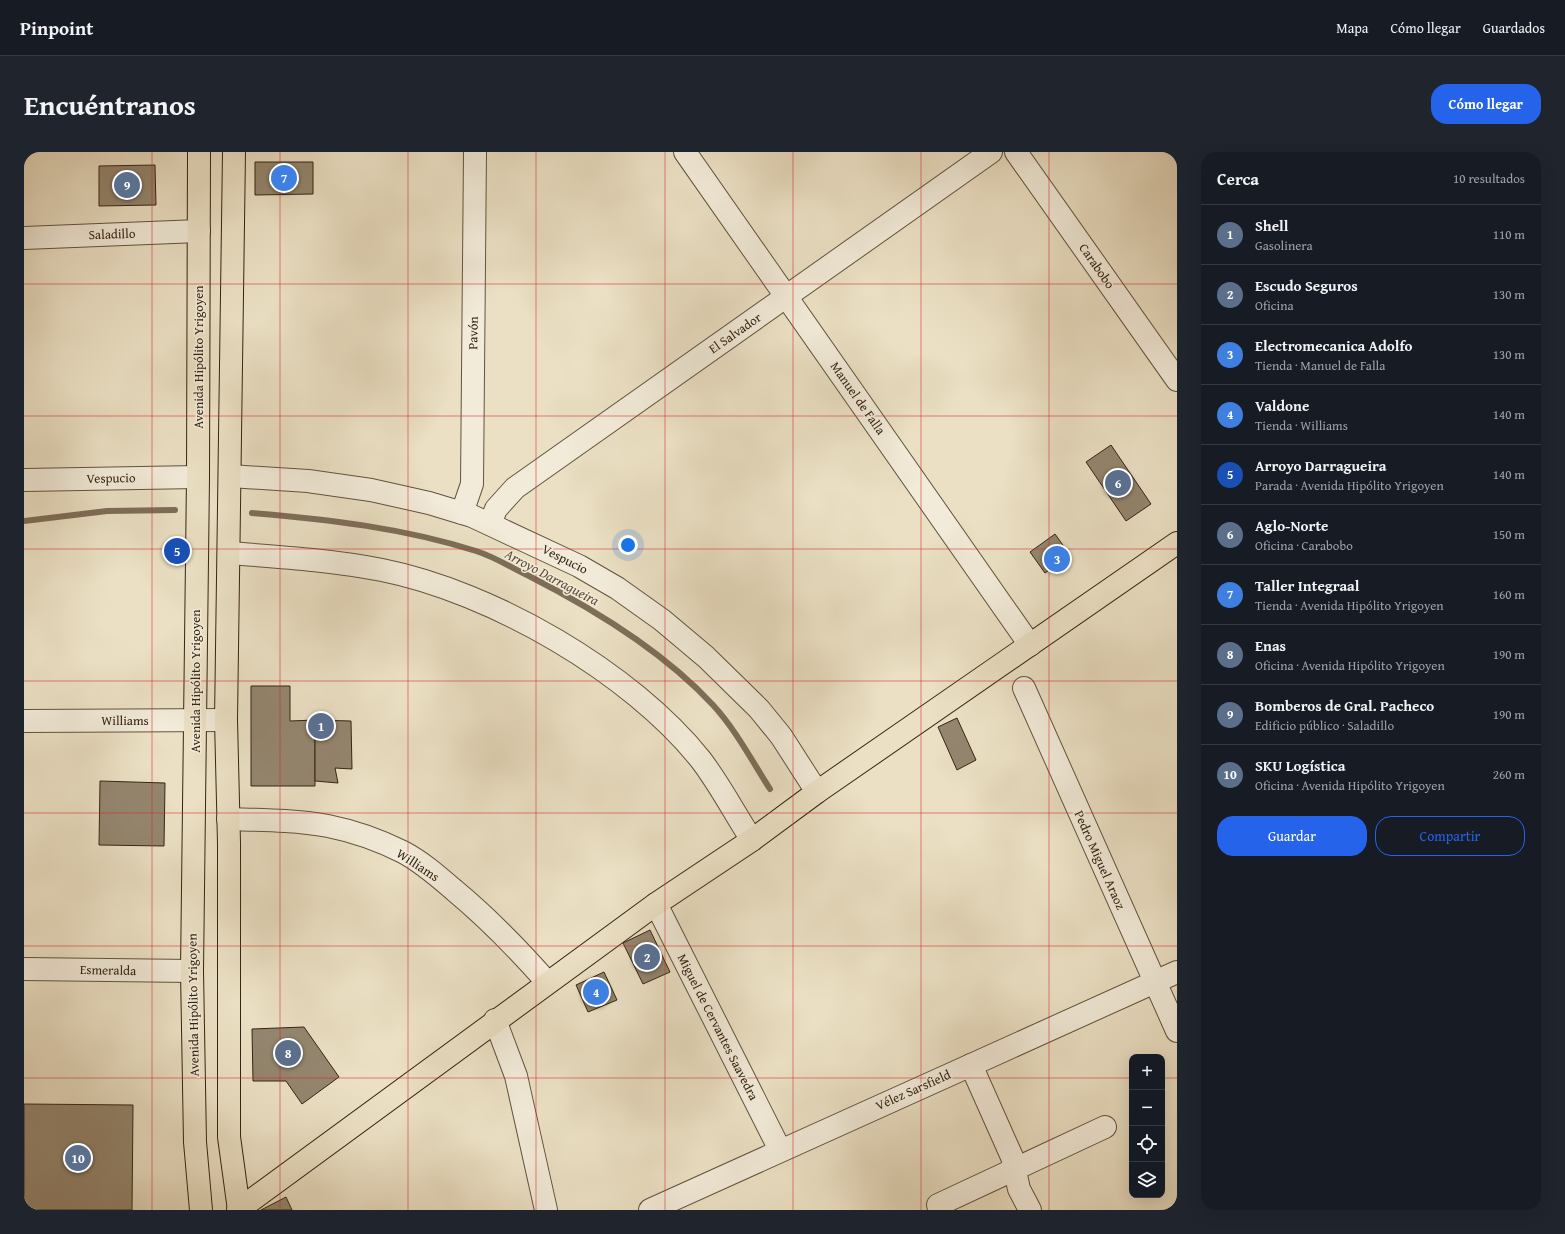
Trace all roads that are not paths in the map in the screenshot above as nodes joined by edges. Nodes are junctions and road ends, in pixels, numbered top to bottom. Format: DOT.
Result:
graph roads {
  1 [pos="475,152"];
  2 [pos="686,152"];
  3 [pos="991,152"];
  4 [pos="1016,152"];
  5 [pos="199,156"];
  6 [pos="234,156"];
  7 [pos="199,231"];
  8 [pos="24,238"];
  9 [pos="787,296"];
  10 [pos="1177,380"];
  11 [pos="230,476"];
  12 [pos="198,477"];
  13 [pos="24,480"];
  14 [pos="462,513"];
  15 [pos="490,524"];
  16 [pos="1177,543"];
  17 [pos="229,553"];
  18 [pos="1030,644"];
  19 [pos="1024,688"];
  20 [pos="195,720"];
  21 [pos="226,720"];
  22 [pos="24,721"];
  23 [pos="817,792"];
  24 [pos="228,819"];
  25 [pos="752,840"];
  26 [pos="656,904"];
  27 [pos="24,969"];
  28 [pos="192,971"];
  29 [pos="1177,972"];
  30 [pos="547,982"];
  31 [pos="1155,982"];
  32 [pos="495,1020"];
  33 [pos="1177,1031"];
  34 [pos="971,1065"];
  35 [pos="1105,1127"];
  36 [pos="780,1150"];
  37 [pos="1014,1170"];
  38 [pos="938,1205"];
  39 [pos="201,1210"];
  40 [pos="239,1210"];
  41 [pos="546,1210"];
  42 [pos="650,1210"];
  43 [pos="1030,1210"];
  1 -- 14 [label="street, Pavón"];
  2 -- 9 [label="street, Manuel de Falla"];
  3 -- 9 [label="street, El Salvador"];
  4 -- 10 [label="street, Carabobo"];
  5 -- 6 [label="main road"];
  5 -- 7 [label="main road, Avenida Hipólito Yrigoyen"];
  6 -- 11 [label="main road"];
  7 -- 8 [label="street, Saladillo"];
  7 -- 12 [label="main road, Avenida Hipólito Yrigoyen"];
  9 -- 15 [label="street, El Salvador"];
  9 -- 18 [label="street, Manuel de Falla"];
  11 -- 14 [label="street, Vespucio"];
  11 -- 17 [label="main road"];
  12 -- 13 [label="street, Vespucio"];
  12 -- 20 [label="main road, Avenida Hipólito Yrigoyen"];
  14 -- 15 [label="street, Vespucio"];
  15 -- 23 [label="street, Vespucio"];
  16 -- 18 [label="main road"];
  17 -- 21 [label="main road"];
  17 -- 25 [label="street"];
  18 -- 23 [label="main road"];
  19 -- 31 [label="street, Pedro Miguel Araoz"];
  20 -- 21 [label="street, Williams"];
  20 -- 22 [label="street, Williams"];
  20 -- 28 [label="main road, Avenida Hipólito Yrigoyen"];
  21 -- 24 [label="main road"];
  23 -- 25 [label="main road"];
  24 -- 30 [label="street, Williams"];
  24 -- 40 [label="main road"];
  25 -- 26 [label="main road"];
  26 -- 30 [label="main road"];
  26 -- 36 [label="street, Miguel de Cervantes Saavedra"];
  27 -- 28 [label="street, Esmeralda"];
  28 -- 39 [label="main road, Avenida Hipólito Yrigoyen"];
  29 -- 31 [label="street, Vélez Sarsfield"];
  30 -- 32 [label="main road"];
  31 -- 33 [label="street, Pedro Miguel Araoz"];
  31 -- 34 [label="street, Vélez Sarsfield"];
  32 -- 40 [label="main road"];
  32 -- 41 [label="street"];
  34 -- 36 [label="street, Vélez Sarsfield"];
  34 -- 37 [label="street"];
  35 -- 37 [label="street"];
  36 -- 42 [label="street, Vélez Sarsfield"];
  37 -- 38 [label="street"];
  37 -- 43 [label="street"];
}
